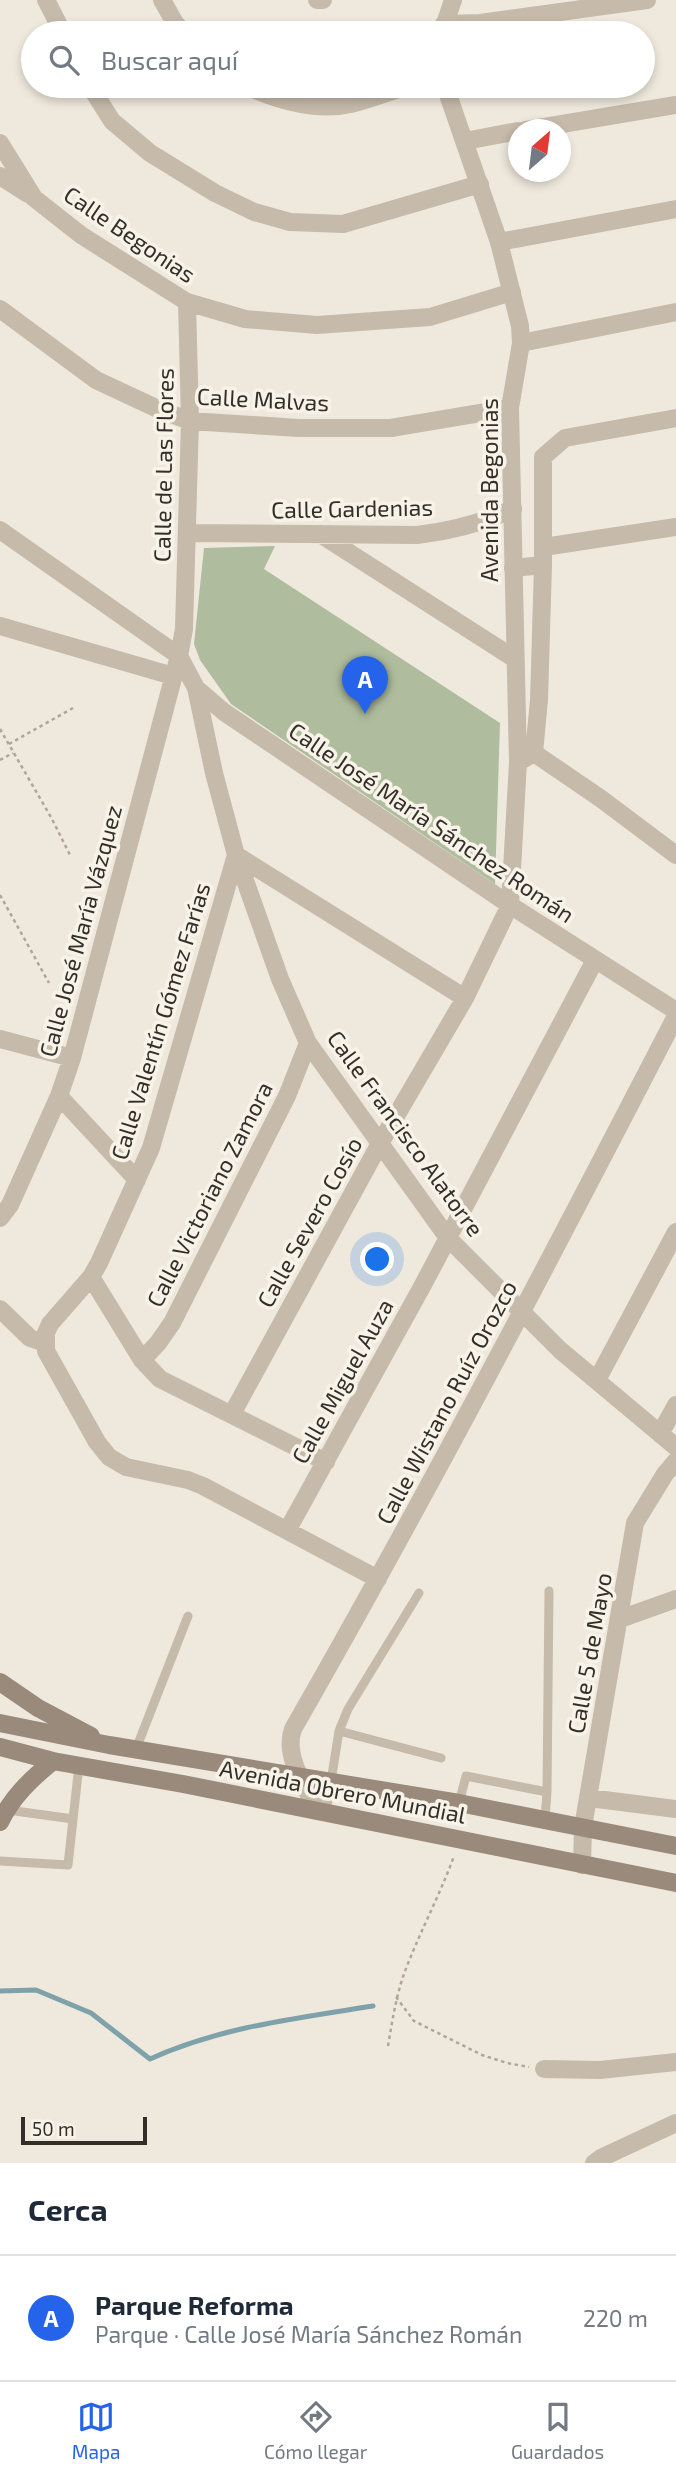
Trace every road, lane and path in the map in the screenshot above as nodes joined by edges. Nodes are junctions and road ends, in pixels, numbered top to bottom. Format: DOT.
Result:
graph roads {
  1 [pos="46,0"];
  2 [pos="162,0"];
  3 [pos="317,0"];
  4 [pos="323,0"];
  5 [pos="453,0"];
  6 [pos="647,0"];
  7 [pos="57,21"];
  8 [pos="176,21"];
  9 [pos="446,21"];
  10 [pos="495,21"];
  11 [pos="98,98"];
  12 [pos="275,98"];
  13 [pos="370,98"];
  14 [pos="449,98"];
  15 [pos="676,105"];
  16 [pos="571,122"];
  17 [pos="508,133"];
  18 [pos="465,141"];
  19 [pos="0,143"];
  20 [pos="0,176"];
  21 [pos="480,184"];
  22 [pos="34,198"];
  23 [pos="676,209"];
  24 [pos="499,242"];
  25 [pos="512,292"];
  26 [pos="187,302"];
  27 [pos="0,309"];
  28 [pos="676,312"];
  29 [pos="521,343"];
  30 [pos="510,408"];
  31 [pos="676,418"];
  32 [pos="190,421"];
  33 [pos="513,509"];
  34 [pos="676,527"];
  35 [pos="0,530"];
  36 [pos="188,533"];
  37 [pos="320,534"];
  38 [pos="544,547"];
  39 [pos="543,565"];
  40 [pos="513,568"];
  41 [pos="0,626"];
  42 [pos="181,644"];
  43 [pos="515,659"];
  44 [pos="173,676"];
  45 [pos="196,688"];
  46 [pos="73,708"];
  47 [pos="0,729"];
  48 [pos="9,744"];
  49 [pos="13,752"];
  50 [pos="526,758"];
  51 [pos="0,760"];
  52 [pos="236,855"];
  53 [pos="676,855"];
  54 [pos="71,857"];
  55 [pos="0,895"];
  56 [pos="510,905"];
  57 [pos="595,960"];
  58 [pos="49,982"];
  59 [pos="465,998"];
  60 [pos="676,1013"];
  61 [pos="0,1039"];
  62 [pos="307,1043"];
  63 [pos="72,1058"];
  64 [pos="59,1096"];
  65 [pos="379,1145"];
  66 [pos="137,1180"];
  67 [pos="0,1218"];
  68 [pos="676,1232"];
  69 [pos="448,1238"];
  70 [pos="91,1276"];
  71 [pos="0,1309"];
  72 [pos="522,1312"];
  73 [pos="45,1343"];
  74 [pos="142,1360"];
  75 [pos="597,1380"];
  76 [pos="676,1405"];
  77 [pos="232,1414"];
  78 [pos="660,1434"];
  79 [pos="676,1447"];
  80 [pos="326,1462"];
  81 [pos="672,1473"];
  82 [pos="288,1529"];
  83 [pos="379,1579"];
  84 [pos="549,1591"];
  85 [pos="419,1593"];
  86 [pos="676,1599"];
  87 [pos="188,1616"];
  88 [pos="620,1619"];
  89 [pos="0,1682"];
  90 [pos="0,1723"];
  91 [pos="339,1731"];
  92 [pos="109,1745"];
  93 [pos="0,1747"];
  94 [pos="136,1749"];
  95 [pos="441,1759"];
  96 [pos="53,1761"];
  97 [pos="79,1765"];
  98 [pos="299,1776"];
  99 [pos="330,1781"];
  100 [pos="547,1792"];
  101 [pos="589,1798"];
  102 [pos="459,1803"];
  103 [pos="676,1809"];
  104 [pos="322,1812"];
  105 [pos="3,1816"];
  106 [pos="73,1819"];
  107 [pos="545,1819"];
  108 [pos="583,1827"];
  109 [pos="460,1839"];
  110 [pos="676,1846"];
  111 [pos="0,1861"];
  112 [pos="582,1865"];
  113 [pos="676,1883"];
  114 [pos="396,1997"];
  115 [pos="388,2046"];
  116 [pos="676,2062"];
  117 [pos="544,2069"];
  118 [pos="676,2123"];
  119 [pos="594,2163"];
  1 -- 7 [label="street"];
  2 -- 8 [label="street"];
  3 -- 4 [label="street"];
  5 -- 9 [label="street"];
  6 -- 10 [label="street"];
  11 -- 21 [label="street"];
  12 -- 13 [label="street"];
  14 -- 18 [label="street, Avenida Begonias"];
  15 -- 16 [label="street"];
  17 -- 18 [label="street"];
  18 -- 21 [label="street, Avenida Begonias"];
  19 -- 22 [label="street, Calle Begonias"];
  20 -- 22 [label="street"];
  21 -- 24 [label="street, Avenida Begonias"];
  22 -- 26 [label="street, Calle Begonias"];
  23 -- 24 [label="street"];
  24 -- 25 [label="street, Avenida Begonias"];
  25 -- 26 [label="street, Calle Begonias"];
  25 -- 29 [label="street, Avenida Begonias"];
  26 -- 32 [label="street, Calle de Las Flores"];
  27 -- 32 [label="street, Calle Malvas"];
  28 -- 29 [label="street"];
  29 -- 30 [label="street, Avenida Begonias"];
  30 -- 32 [label="street, Calle Malvas"];
  30 -- 33 [label="street, Avenida Begonias"];
  31 -- 38 [label="street"];
  32 -- 36 [label="street, Calle de Las Flores"];
  33 -- 37 [label="street, Calle Gardenias"];
  33 -- 40 [label="street, Avenida Begonias"];
  34 -- 38 [label="street"];
  35 -- 42 [label="street"];
  36 -- 37 [label="street, Calle Gardenias"];
  36 -- 42 [label="street, Calle de Las Flores"];
  37 -- 43 [label="street"];
  38 -- 39 [label="street"];
  39 -- 40 [label="street"];
  39 -- 50 [label="street"];
  40 -- 43 [label="street, Avenida Begonias"];
  41 -- 44 [label="street"];
  42 -- 44 [label="street, Calle José María Vázquez"];
  42 -- 45 [label="street, Calle José María Sánchez Román"];
  43 -- 50 [label="street, Avenida Begonias"];
  44 -- 63 [label="street, Calle José María Vázquez"];
  45 -- 52 [label="street, Calle Francisco Alatorre"];
  45 -- 56 [label="street, Calle José María Sánchez Román"];
  46 -- 48 [label="path"];
  47 -- 48 [label="path"];
  48 -- 49 [label="path"];
  49 -- 51 [label="path"];
  49 -- 54 [label="path"];
  50 -- 53 [label="street"];
  50 -- 56 [label="street, Avenida Begonias"];
  52 -- 59 [label="street"];
  52 -- 62 [label="street, Calle Francisco Alatorre"];
  52 -- 66 [label="street, Calle Valentín Gómez Farías"];
  55 -- 58 [label="path"];
  56 -- 57 [label="street, Calle José María Sánchez Román"];
  56 -- 59 [label="street, Calle Severo Cosío"];
  57 -- 60 [label="street, Calle José María Sánchez Román"];
  57 -- 69 [label="street, Calle Miguel Auza"];
  59 -- 65 [label="street, Calle Severo Cosío"];
  60 -- 72 [label="street, Calle Wistano Ruíz Orozco"];
  61 -- 63 [label="street"];
  62 -- 65 [label="street, Calle Francisco Alatorre"];
  62 -- 74 [label="street, Calle Victoriano Zamora"];
  63 -- 64 [label="street, Calle José María Vázquez"];
  64 -- 66 [label="street"];
  64 -- 67 [label="street, Calle José María Vázquez"];
  65 -- 69 [label="street, Calle Francisco Alatorre"];
  65 -- 77 [label="street, Calle Severo Cosío"];
  66 -- 70 [label="street, Calle Valentín Gómez Farías"];
  68 -- 75 [label="street"];
  69 -- 72 [label="street, Calle Francisco Alatorre"];
  69 -- 80 [label="street, Calle Miguel Auza"];
  70 -- 73 [label="street, Calle Valentín Gómez Farías"];
  70 -- 74 [label="street"];
  71 -- 73 [label="street"];
  72 -- 75 [label="street, Calle Francisco Alatorre"];
  72 -- 83 [label="street, Calle Wistano Ruíz Orozco"];
  73 -- 82 [label="street"];
  74 -- 77 [label="street"];
  75 -- 78 [label="street, Calle Francisco Alatorre"];
  76 -- 78 [label="street"];
  77 -- 80 [label="street"];
  78 -- 79 [label="street, Calle Francisco Alatorre"];
  80 -- 82 [label="street, Calle Miguel Auza"];
  81 -- 88 [label="street, Calle 5 de Mayo"];
  82 -- 83 [label="street"];
  83 -- 98 [label="street, Calle Wistano Ruíz Orozco"];
  84 -- 100 [label="lane"];
  85 -- 91 [label="lane"];
  86 -- 88 [label="street"];
  87 -- 94 [label="lane"];
  88 -- 101 [label="street, Calle 5 de Mayo"];
  89 -- 92 [label="main road"];
  90 -- 92 [label="main road, Avenida Obrero Mundial"];
  91 -- 95 [label="lane"];
  91 -- 99 [label="lane"];
  92 -- 94 [label="main road, Avenida Obrero Mundial"];
  93 -- 96 [label="main road, Avenida Obrero Mundial"];
  94 -- 98 [label="main road, Avenida Obrero Mundial"];
  96 -- 97 [label="main road, Avenida Obrero Mundial"];
  96 -- 105 [label="main road"];
  97 -- 104 [label="main road, Avenida Obrero Mundial"];
  97 -- 106 [label="lane"];
  98 -- 99 [label="main road, Avenida Obrero Mundial"];
  98 -- 104 [label="street, Calle Wistano Ruíz Orozco"];
  99 -- 102 [label="main road, Avenida Obrero Mundial"];
  99 -- 104 [label="lane"];
  100 -- 102 [label="lane"];
  100 -- 107 [label="lane"];
  101 -- 103 [label="street"];
  101 -- 108 [label="street, Calle 5 de Mayo"];
  102 -- 107 [label="main road, Avenida Obrero Mundial"];
  104 -- 109 [label="main road, Avenida Obrero Mundial"];
  105 -- 106 [label="lane"];
  106 -- 111 [label="lane"];
  107 -- 108 [label="main road, Avenida Obrero Mundial"];
  108 -- 110 [label="main road, Avenida Obrero Mundial"];
  108 -- 112 [label="street, Calle 5 de Mayo"];
  109 -- 112 [label="main road, Avenida Obrero Mundial"];
  109 -- 114 [label="path"];
  112 -- 113 [label="main road, Avenida Obrero Mundial"];
  114 -- 115 [label="path"];
  114 -- 117 [label="path"];
  116 -- 117 [label="street"];
  118 -- 119 [label="street"];
}
